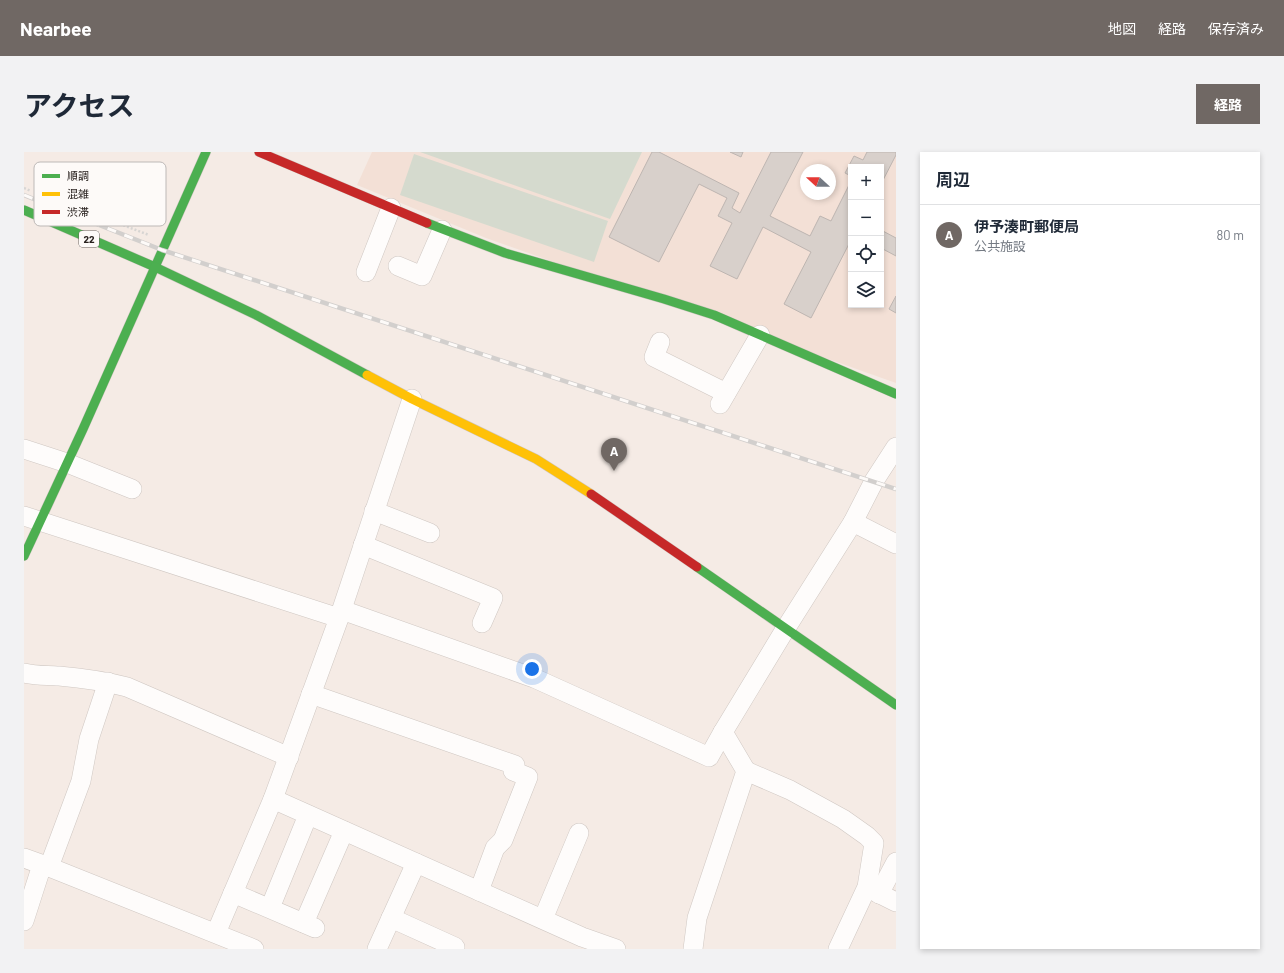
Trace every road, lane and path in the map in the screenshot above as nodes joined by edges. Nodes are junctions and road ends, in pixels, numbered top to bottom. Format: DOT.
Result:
graph roads {
  1 [pos="206,152"];
  2 [pos="259,152"];
  3 [pos="24,188"];
  4 [pos="34,192"];
  5 [pos="391,208"];
  6 [pos="24,210"];
  7 [pos="34,214"];
  8 [pos="61,226"];
  9 [pos="124,226"];
  10 [pos="442,230"];
  11 [pos="166,242"];
  12 [pos="398,266"];
  13 [pos="155,267"];
  14 [pos="366,272"];
  15 [pos="760,335"];
  16 [pos="660,342"];
  17 [pos="896,394"];
  18 [pos="412,399"];
  19 [pos="896,447"];
  20 [pos="24,449"];
  21 [pos="67,463"];
  22 [pos="132,489"];
  23 [pos="374,511"];
  24 [pos="32,518"];
  25 [pos="853,522"];
  26 [pos="430,532"];
  27 [pos="896,544"];
  28 [pos="364,545"];
  29 [pos="24,556"];
  30 [pos="341,614"];
  31 [pos="482,624"];
  32 [pos="786,628"];
  33 [pos="24,673"];
  34 [pos="108,682"];
  35 [pos="312,694"];
  36 [pos="896,705"];
  37 [pos="723,732"];
  38 [pos="289,757"];
  39 [pos="746,771"];
  40 [pos="273,799"];
  41 [pos="308,815"];
  42 [pos="344,831"];
  43 [pos="579,833"];
  44 [pos="24,858"];
  45 [pos="896,862"];
  46 [pos="416,863"];
  47 [pos="46,866"];
  48 [pos="479,891"];
  49 [pos="233,893"];
  50 [pos="881,894"];
  51 [pos="270,908"];
  52 [pos="391,918"];
  53 [pos="543,919"];
  54 [pos="24,921"];
  55 [pos="216,933"];
  56 [pos="254,949"];
  57 [pos="377,949"];
  58 [pos="454,949"];
  59 [pos="616,949"];
  60 [pos="692,949"];
  61 [pos="838,949"];
  1 -- 11 [label="street"];
  2 -- 5 [label="street"];
  3 -- 4 [label="path"];
  5 -- 10 [label="street"];
  5 -- 14 [label="street"];
  6 -- 7 [label="street, 22"];
  8 -- 13 [label="street, 22"];
  9 -- 11 [label="path"];
  10 -- 12 [label="street"];
  10 -- 15 [label="street"];
  11 -- 13 [label="street"];
  13 -- 18 [label="street"];
  13 -- 21 [label="street"];
  15 -- 16 [label="street"];
  15 -- 17 [label="street"];
  18 -- 23 [label="street"];
  18 -- 32 [label="street"];
  19 -- 25 [label="street"];
  20 -- 21 [label="street"];
  21 -- 22 [label="street"];
  21 -- 24 [label="street"];
  23 -- 26 [label="street"];
  23 -- 28 [label="street"];
  24 -- 29 [label="street"];
  24 -- 30 [label="street"];
  25 -- 27 [label="street"];
  25 -- 32 [label="street"];
  28 -- 30 [label="street"];
  28 -- 31 [label="street"];
  30 -- 35 [label="street"];
  30 -- 37 [label="street"];
  32 -- 36 [label="street"];
  32 -- 37 [label="street"];
  33 -- 34 [label="street"];
  34 -- 38 [label="street"];
  34 -- 47 [label="street"];
  35 -- 38 [label="street"];
  35 -- 48 [label="street"];
  37 -- 39 [label="street"];
  38 -- 40 [label="street"];
  39 -- 50 [label="street"];
  39 -- 60 [label="street"];
  40 -- 41 [label="street"];
  40 -- 49 [label="street"];
  41 -- 42 [label="street"];
  41 -- 51 [label="street"];
  42 -- 46 [label="street"];
  42 -- 51 [label="street"];
  43 -- 53 [label="street"];
  44 -- 47 [label="street"];
  45 -- 50 [label="street"];
  46 -- 48 [label="street"];
  46 -- 52 [label="street"];
  47 -- 54 [label="street"];
  47 -- 55 [label="street"];
  48 -- 53 [label="street"];
  49 -- 51 [label="street"];
  49 -- 55 [label="street"];
  50 -- 61 [label="street"];
  52 -- 57 [label="street"];
  52 -- 58 [label="street"];
  53 -- 59 [label="street"];
  55 -- 56 [label="street"];
}
